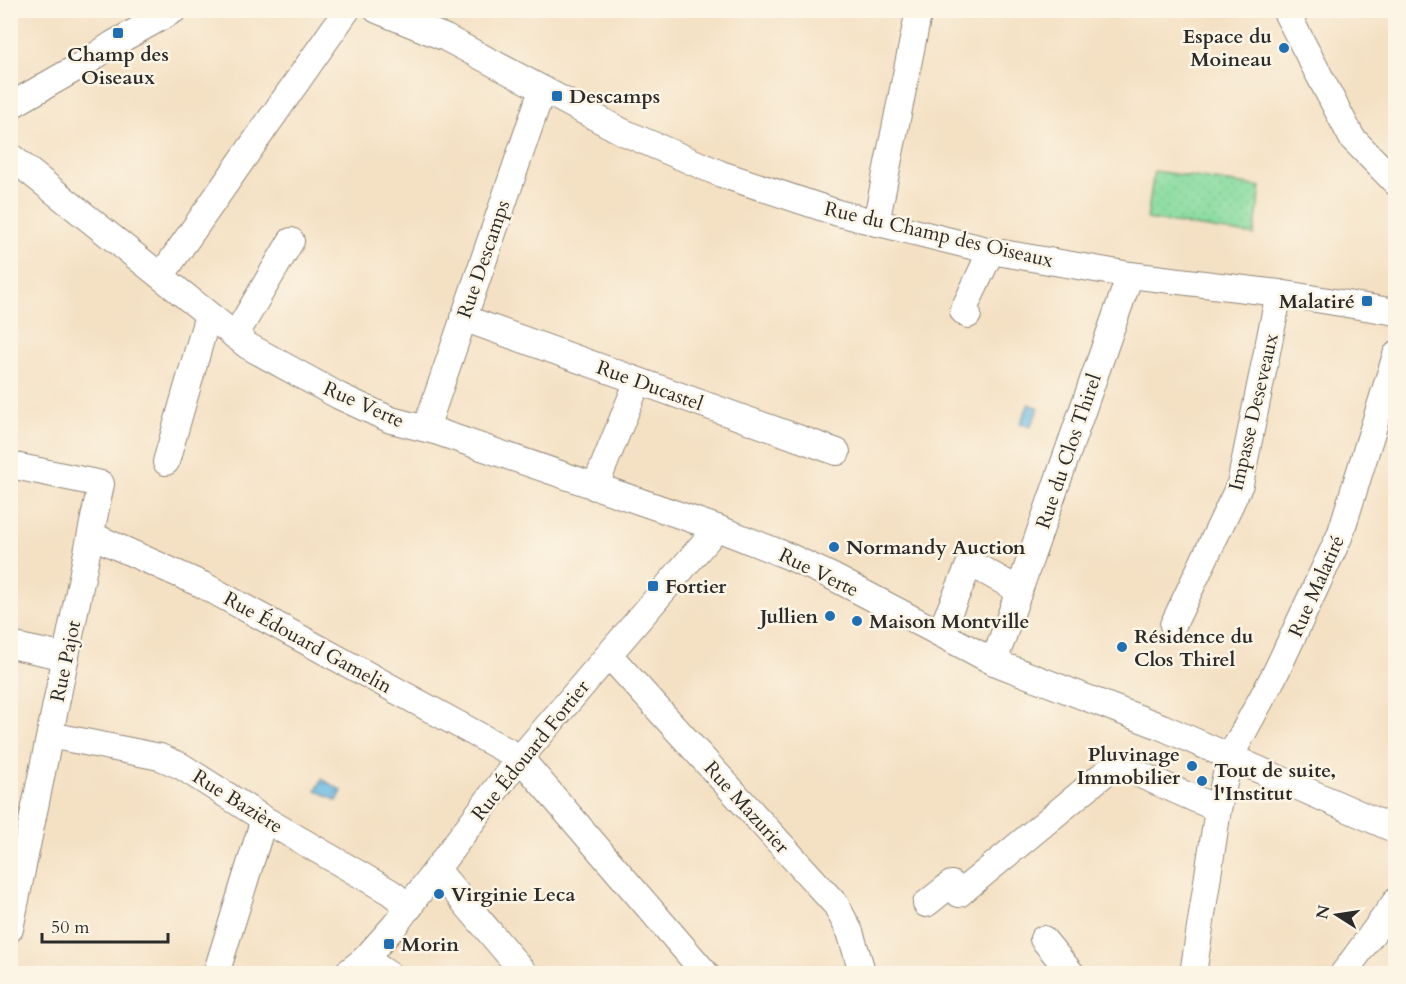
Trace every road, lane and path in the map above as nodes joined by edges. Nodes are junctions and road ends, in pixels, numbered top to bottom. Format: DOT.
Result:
graph roads {
  1 [pos="174,10"];
  2 [pos="347,10"];
  3 [pos="377,10"];
  4 [pos="919,10"];
  5 [pos="1285,10"];
  6 [pos="542,90"];
  7 [pos="10,106"];
  8 [pos="10,156"];
  9 [pos="1395,183"];
  10 [pos="876,223"];
  11 [pos="291,241"];
  12 [pos="991,251"];
  13 [pos="1130,275"];
  14 [pos="161,276"];
  15 [pos="1279,293"];
  16 [pos="1395,312"];
  17 [pos="208,315"];
  18 [pos="968,315"];
  19 [pos="463,318"];
  20 [pos="235,336"];
  21 [pos="1395,355"];
  22 [pos="638,381"];
  23 [pos="426,428"];
  24 [pos="837,452"];
  25 [pos="166,462"];
  26 [pos="10,465"];
  27 [pos="595,487"];
  28 [pos="717,528"];
  29 [pos="91,535"];
  30 [pos="1019,590"];
  31 [pos="1173,625"];
  32 [pos="940,633"];
  33 [pos="10,645"];
  34 [pos="609,655"];
  35 [pos="66,657"];
  36 [pos="994,662"];
  37 [pos="50,735"];
  38 [pos="520,758"];
  39 [pos="1230,758"];
  40 [pos="1218,809"];
  41 [pos="264,819"];
  42 [pos="1395,830"];
  43 [pos="437,870"];
  44 [pos="1395,901"];
  45 [pos="926,904"];
  46 [pos="410,907"];
  47 [pos="10,929"];
  48 [pos="1043,939"];
  49 [pos="356,966"];
  50 [pos="523,972"];
  51 [pos="216,974"];
  52 [pos="388,974"];
  53 [pos="706,974"];
  54 [pos="863,974"];
  55 [pos="1072,974"];
  56 [pos="1193,974"];
  57 [pos="1343,974"];
  1 -- 7 [label="street"];
  2 -- 14 [label="street"];
  3 -- 6 [label="street, Rue du Champ des Oiseaux"];
  4 -- 10 [label="street"];
  5 -- 9 [label="street"];
  6 -- 10 [label="street, Rue du Champ des Oiseaux"];
  6 -- 19 [label="street, Rue Descamps"];
  8 -- 14 [label="street, Rue Verte"];
  10 -- 12 [label="street, Rue du Champ des Oiseaux"];
  11 -- 20 [label="street"];
  12 -- 13 [label="street, Rue du Champ des Oiseaux"];
  12 -- 18 [label="street"];
  13 -- 15 [label="street, Rue du Champ des Oiseaux"];
  13 -- 30 [label="street, Rue du Clos Thirel"];
  14 -- 17 [label="street, Rue Verte"];
  15 -- 16 [label="street, Rue du Champ des Oiseaux"];
  15 -- 31 [label="street, Impasse Deseveaux"];
  17 -- 20 [label="street, Rue Verte"];
  17 -- 25 [label="street"];
  19 -- 22 [label="street, Rue Ducastel"];
  19 -- 23 [label="street, Rue Descamps"];
  20 -- 23 [label="street, Rue Verte"];
  21 -- 39 [label="street, Rue Malatiré"];
  22 -- 24 [label="street, Rue Ducastel"];
  22 -- 27 [label="street"];
  23 -- 27 [label="street, Rue Verte"];
  26 -- 29 [label="street, Rue Pajot"];
  27 -- 28 [label="street, Rue Verte"];
  28 -- 32 [label="street, Rue Verte"];
  28 -- 34 [label="street, Rue Édouard Fortier"];
  29 -- 35 [label="street, Rue Pajot"];
  29 -- 38 [label="street, Rue Édouard Gamelin"];
  30 -- 32 [label="street"];
  30 -- 36 [label="street, Rue du Clos Thirel"];
  32 -- 36 [label="street, Rue Verte"];
  33 -- 35 [label="street"];
  34 -- 38 [label="street, Rue Édouard Fortier"];
  34 -- 54 [label="street, Rue Mazurier"];
  35 -- 37 [label="street, Rue Pajot"];
  36 -- 39 [label="street, Rue Verte"];
  37 -- 41 [label="street, Rue Bazière"];
  37 -- 47 [label="street, Rue Pajot"];
  38 -- 43 [label="street, Rue Édouard Fortier"];
  38 -- 53 [label="street"];
  39 -- 40 [label="street, Rue Malatiré"];
  39 -- 42 [label="street, Rue Verte"];
  40 -- 45 [label="street"];
  40 -- 56 [label="street, Rue Malatiré"];
  41 -- 46 [label="street, Rue Bazière"];
  41 -- 51 [label="street"];
  43 -- 46 [label="street, Rue Édouard Fortier"];
  43 -- 50 [label="street"];
  44 -- 57 [label="street"];
  46 -- 49 [label="street, Rue Édouard Fortier"];
  48 -- 55 [label="street"];
  49 -- 52 [label="street"];
}
